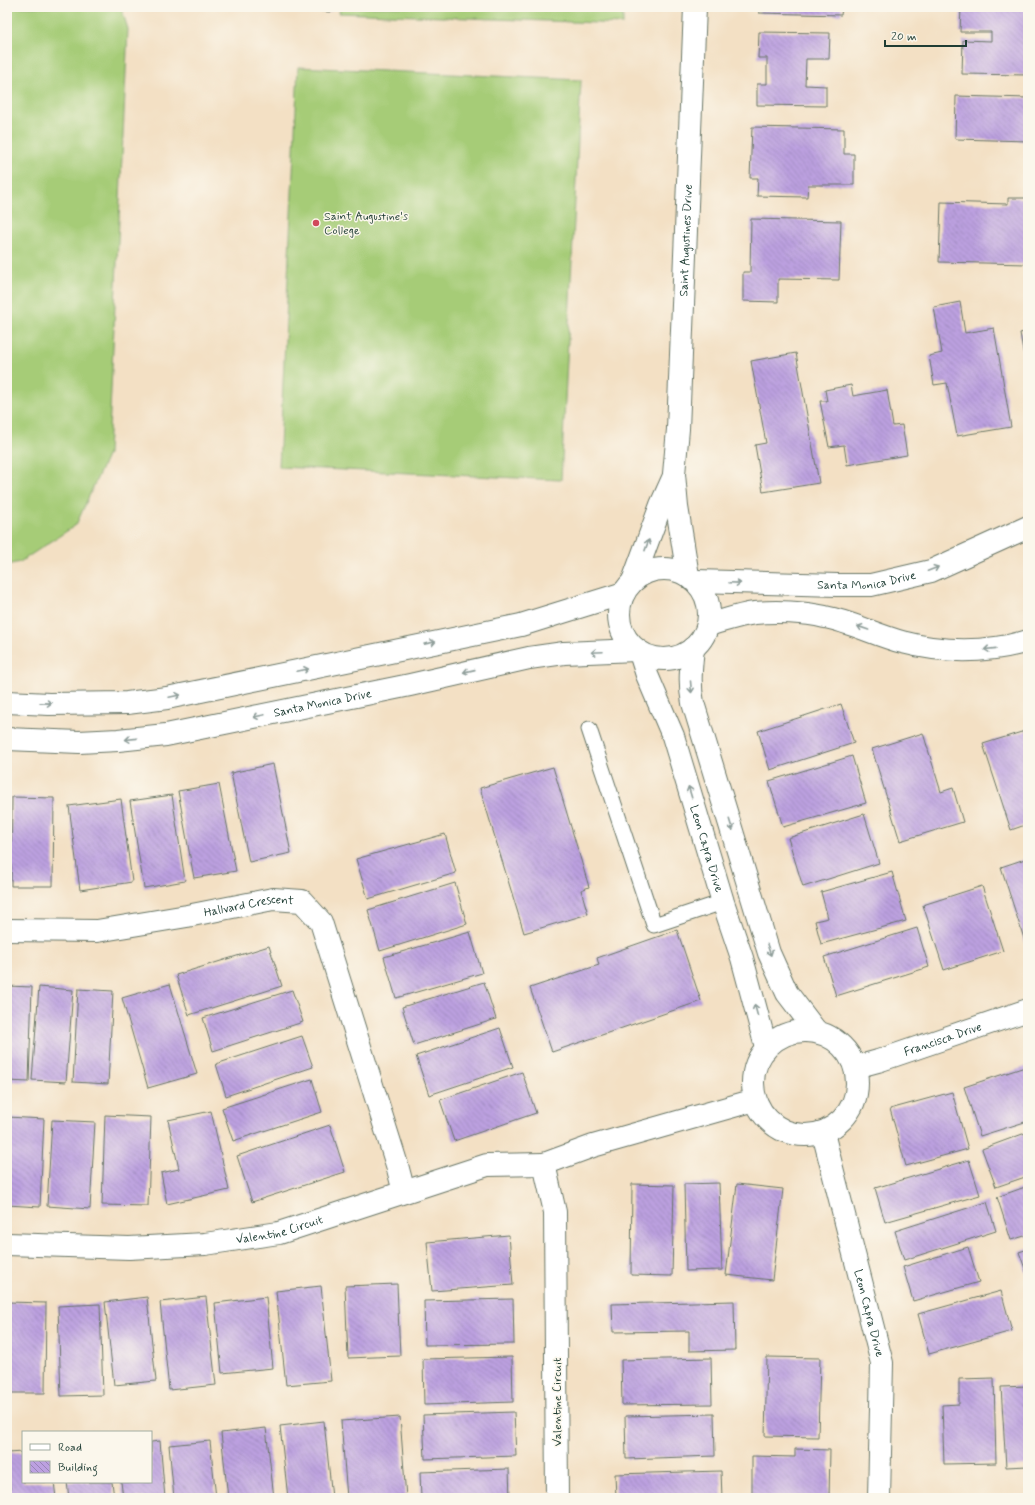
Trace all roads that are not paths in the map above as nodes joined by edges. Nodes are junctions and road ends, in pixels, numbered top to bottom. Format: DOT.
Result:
graph roads {
  1 [pos="695,7"];
  2 [pos="674,474"];
  3 [pos="1028,528"];
  4 [pos="692,579"];
  5 [pos="629,587"];
  6 [pos="708,625"];
  7 [pos="1028,641"];
  8 [pos="693,648"];
  9 [pos="638,651"];
  10 [pos="7,702"];
  11 [pos="590,730"];
  12 [pos="7,739"];
  13 [pos="723,902"];
  14 [pos="7,930"];
  15 [pos="1028,1010"];
  16 [pos="816,1031"];
  17 [pos="766,1047"];
  18 [pos="856,1066"];
  19 [pos="755,1100"];
  20 [pos="823,1133"];
  21 [pos="544,1164"];
  22 [pos="404,1192"];
  23 [pos="7,1244"];
  24 [pos="557,1498"];
  25 [pos="879,1498"];
  1 -- 2 [label="street, Saint Augustines Drive"];
  2 -- 4 [label="street, Saint Augustines Drive"];
  5 -- 2 [label="street, Saint Augustines Drive, one-way"];
  4 -- 3 [label="street, Santa Monica Drive, one-way"];
  4 -- 5 [label="street"];
  4 -- 6 [label="street"];
  5 -- 9 [label="street"];
  10 -- 5 [label="street, one-way"];
  7 -- 6 [label="street, one-way"];
  6 -- 8 [label="street"];
  8 -- 9 [label="street"];
  8 -- 16 [label="street, one-way"];
  9 -- 12 [label="street, Santa Monica Drive, one-way"];
  13 -- 9 [label="street, Leon Capra Drive, one-way"];
  11 -- 13 [label="lane"];
  17 -- 13 [label="street, Leon Capra Drive, one-way"];
  14 -- 22 [label="street, Hallvard Crescent"];
  15 -- 18 [label="street, Francisca Drive"];
  16 -- 17 [label="street"];
  16 -- 18 [label="street"];
  17 -- 19 [label="street"];
  18 -- 20 [label="street"];
  19 -- 20 [label="street"];
  19 -- 21 [label="street, Valentine Circuit"];
  20 -- 25 [label="street, Leon Capra Drive"];
  21 -- 22 [label="street, Valentine Circuit"];
  21 -- 24 [label="street, Valentine Circuit"];
  22 -- 23 [label="street, Valentine Circuit"];
}
